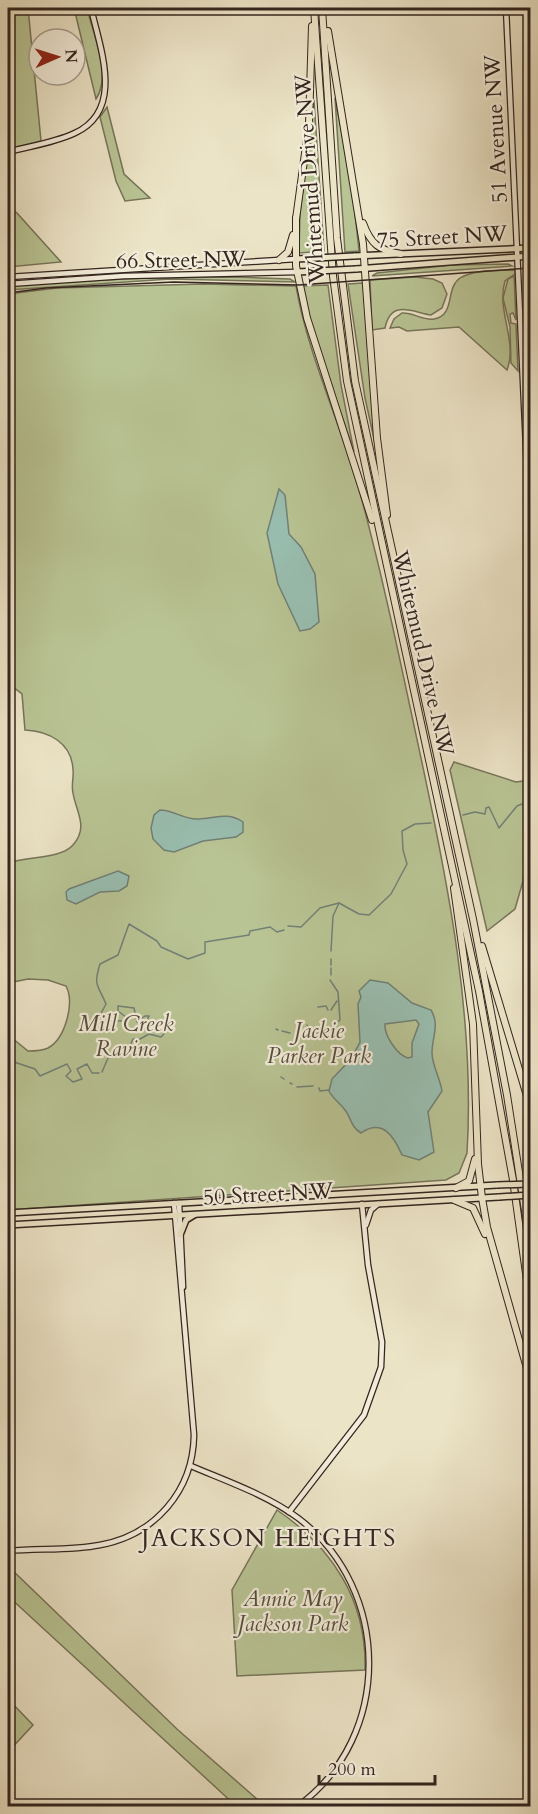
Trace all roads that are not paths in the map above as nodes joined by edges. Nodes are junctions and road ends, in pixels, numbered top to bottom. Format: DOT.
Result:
graph roads {
  1 [pos="91,8"];
  2 [pos="314,8"];
  3 [pos="322,8"];
  4 [pos="506,8"];
  5 [pos="8,152"];
  6 [pos="359,212"];
  7 [pos="296,218"];
  8 [pos="531,248"];
  9 [pos="517,249"];
  10 [pos="401,254"];
  11 [pos="354,256"];
  12 [pos="364,256"];
  13 [pos="518,256"];
  14 [pos="531,256"];
  15 [pos="296,259"];
  16 [pos="279,260"];
  17 [pos="365,268"];
  18 [pos="356,269"];
  19 [pos="297,272"];
  20 [pos="8,277"];
  21 [pos="8,284"];
  22 [pos="531,536"];
  23 [pos="389,539"];
  24 [pos="381,541"];
  25 [pos="447,839"];
  26 [pos="473,919"];
  27 [pos="531,1106"];
  28 [pos="477,1137"];
  29 [pos="531,1184"];
  30 [pos="481,1186"];
  31 [pos="456,1188"];
  32 [pos="380,1192"];
  33 [pos="531,1195"];
  34 [pos="482,1198"];
  35 [pos="453,1200"];
  36 [pos="177,1203"];
  37 [pos="379,1203"];
  38 [pos="362,1204"];
  39 [pos="8,1213"];
  40 [pos="200,1213"];
  41 [pos="177,1214"];
  42 [pos="8,1225"];
  43 [pos="365,1227"];
  44 [pos="180,1235"];
  45 [pos="531,1243"];
  46 [pos="496,1259"];
  47 [pos="531,1302"];
  48 [pos="184,1308"];
  49 [pos="531,1379"];
  50 [pos="191,1466"];
  51 [pos="289,1512"];
  52 [pos="8,1551"];
  53 [pos="299,1805"];
  1 -- 5 [label="street"];
  2 -- 7 [label="highway"];
  2 -- 24 [label="highway, Whitemud Drive NW"];
  3 -- 6 [label="highway"];
  3 -- 23 [label="highway, Whitemud Drive NW"];
  4 -- 9 [label="street, 51 Avenue NW"];
  6 -- 10 [label="highway"];
  6 -- 12 [label="highway"];
  7 -- 15 [label="highway"];
  7 -- 16 [label="highway"];
  8 -- 9 [label="main road, 75 Street NW"];
  9 -- 10 [label="main road, 75 Street NW"];
  9 -- 13 [label="street, 51 Avenue NW"];
  10 -- 12 [label="main road, 75 Street NW"];
  11 -- 12 [label="main road, 75 Street NW"];
  11 -- 15 [label="main road, 66 Street NW, bridge"];
  12 -- 17 [label="highway"];
  13 -- 14 [label="main road, 75 Street NW"];
  13 -- 17 [label="main road, 75 Street NW"];
  13 -- 22 [label="street, 51 Avenue NW"];
  15 -- 16 [label="street, 66 Street NW"];
  15 -- 19 [label="highway"];
  16 -- 20 [label="street, 66 Street NW"];
  17 -- 18 [label="main road, 75 Street NW"];
  17 -- 23 [label="highway"];
  18 -- 19 [label="main road, 66 Street NW, bridge"];
  19 -- 21 [label="street, 66 Street NW"];
  19 -- 24 [label="highway"];
  23 -- 26 [label="highway, Whitemud Drive NW"];
  24 -- 25 [label="highway, Whitemud Drive NW"];
  25 -- 28 [label="highway"];
  25 -- 47 [label="highway, Whitemud Drive NW"];
  26 -- 27 [label="highway"];
  26 -- 45 [label="highway, Whitemud Drive NW"];
  28 -- 30 [label="highway"];
  28 -- 31 [label="highway"];
  29 -- 30 [label="main road, 50 Street NW, bridge"];
  30 -- 31 [label="main road, 50 Street NW"];
  30 -- 34 [label="highway"];
  31 -- 32 [label="main road, 50 Street NW"];
  32 -- 36 [label="main road, 50 Street NW"];
  32 -- 38 [label="main road"];
  33 -- 34 [label="main road, 50 Street NW, bridge"];
  34 -- 35 [label="main road, 50 Street NW"];
  34 -- 46 [label="highway"];
  35 -- 37 [label="main road, 50 Street NW"];
  35 -- 46 [label="highway"];
  36 -- 39 [label="main road, 50 Street NW"];
  36 -- 41 [label="street"];
  37 -- 38 [label="main road, 50 Street NW"];
  37 -- 43 [label="street"];
  38 -- 40 [label="main road, 50 Street NW"];
  38 -- 43 [label="street"];
  40 -- 41 [label="main road, 50 Street NW"];
  40 -- 44 [label="main road"];
  41 -- 42 [label="main road, 50 Street NW"];
  41 -- 44 [label="street"];
  41 -- 48 [label="street"];
  43 -- 51 [label="street"];
  44 -- 48 [label="street"];
  46 -- 49 [label="highway"];
  48 -- 50 [label="street"];
  50 -- 51 [label="street"];
  50 -- 52 [label="street"];
  51 -- 53 [label="street"];
}
